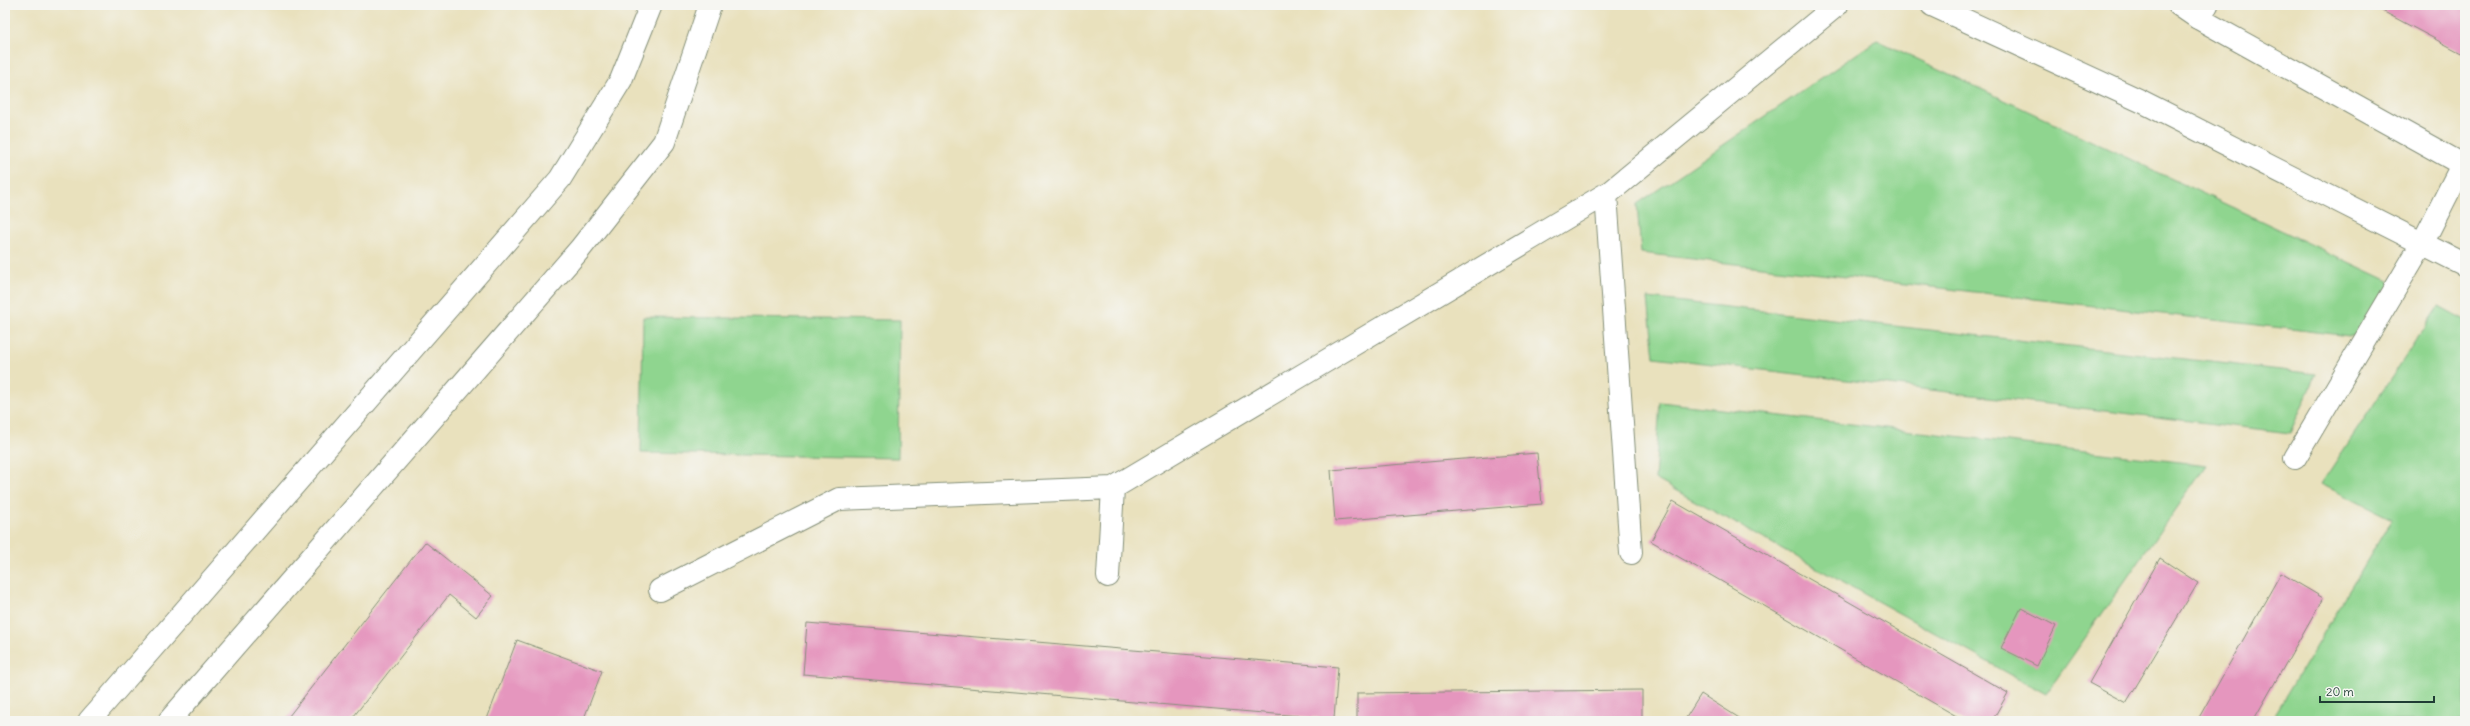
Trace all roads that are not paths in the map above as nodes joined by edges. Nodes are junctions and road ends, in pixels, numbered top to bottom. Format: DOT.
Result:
graph roads {
  1 [pos="651,5"];
  2 [pos="710,5"];
  3 [pos="1837,5"];
  4 [pos="1932,5"];
  5 [pos="2179,5"];
  6 [pos="2202,11"];
  7 [pos="2463,165"];
  8 [pos="1606,194"];
  9 [pos="2423,242"];
  10 [pos="2465,265"];
  11 [pos="2295,458"];
  12 [pos="1113,488"];
  13 [pos="1631,553"];
  14 [pos="1108,576"];
  15 [pos="660,590"];
  16 [pos="89,721"];
  17 [pos="169,721"];
  1 -- 16 [label="street"];
  2 -- 17 [label="street"];
  3 -- 8 [label="street"];
  4 -- 9 [label="street"];
  5 -- 6 [label="street"];
  6 -- 7 [label="street"];
  7 -- 9 [label="street"];
  8 -- 12 [label="street"];
  8 -- 13 [label="street"];
  9 -- 10 [label="street"];
  9 -- 11 [label="street"];
  12 -- 14 [label="street"];
  12 -- 15 [label="street"];
}
